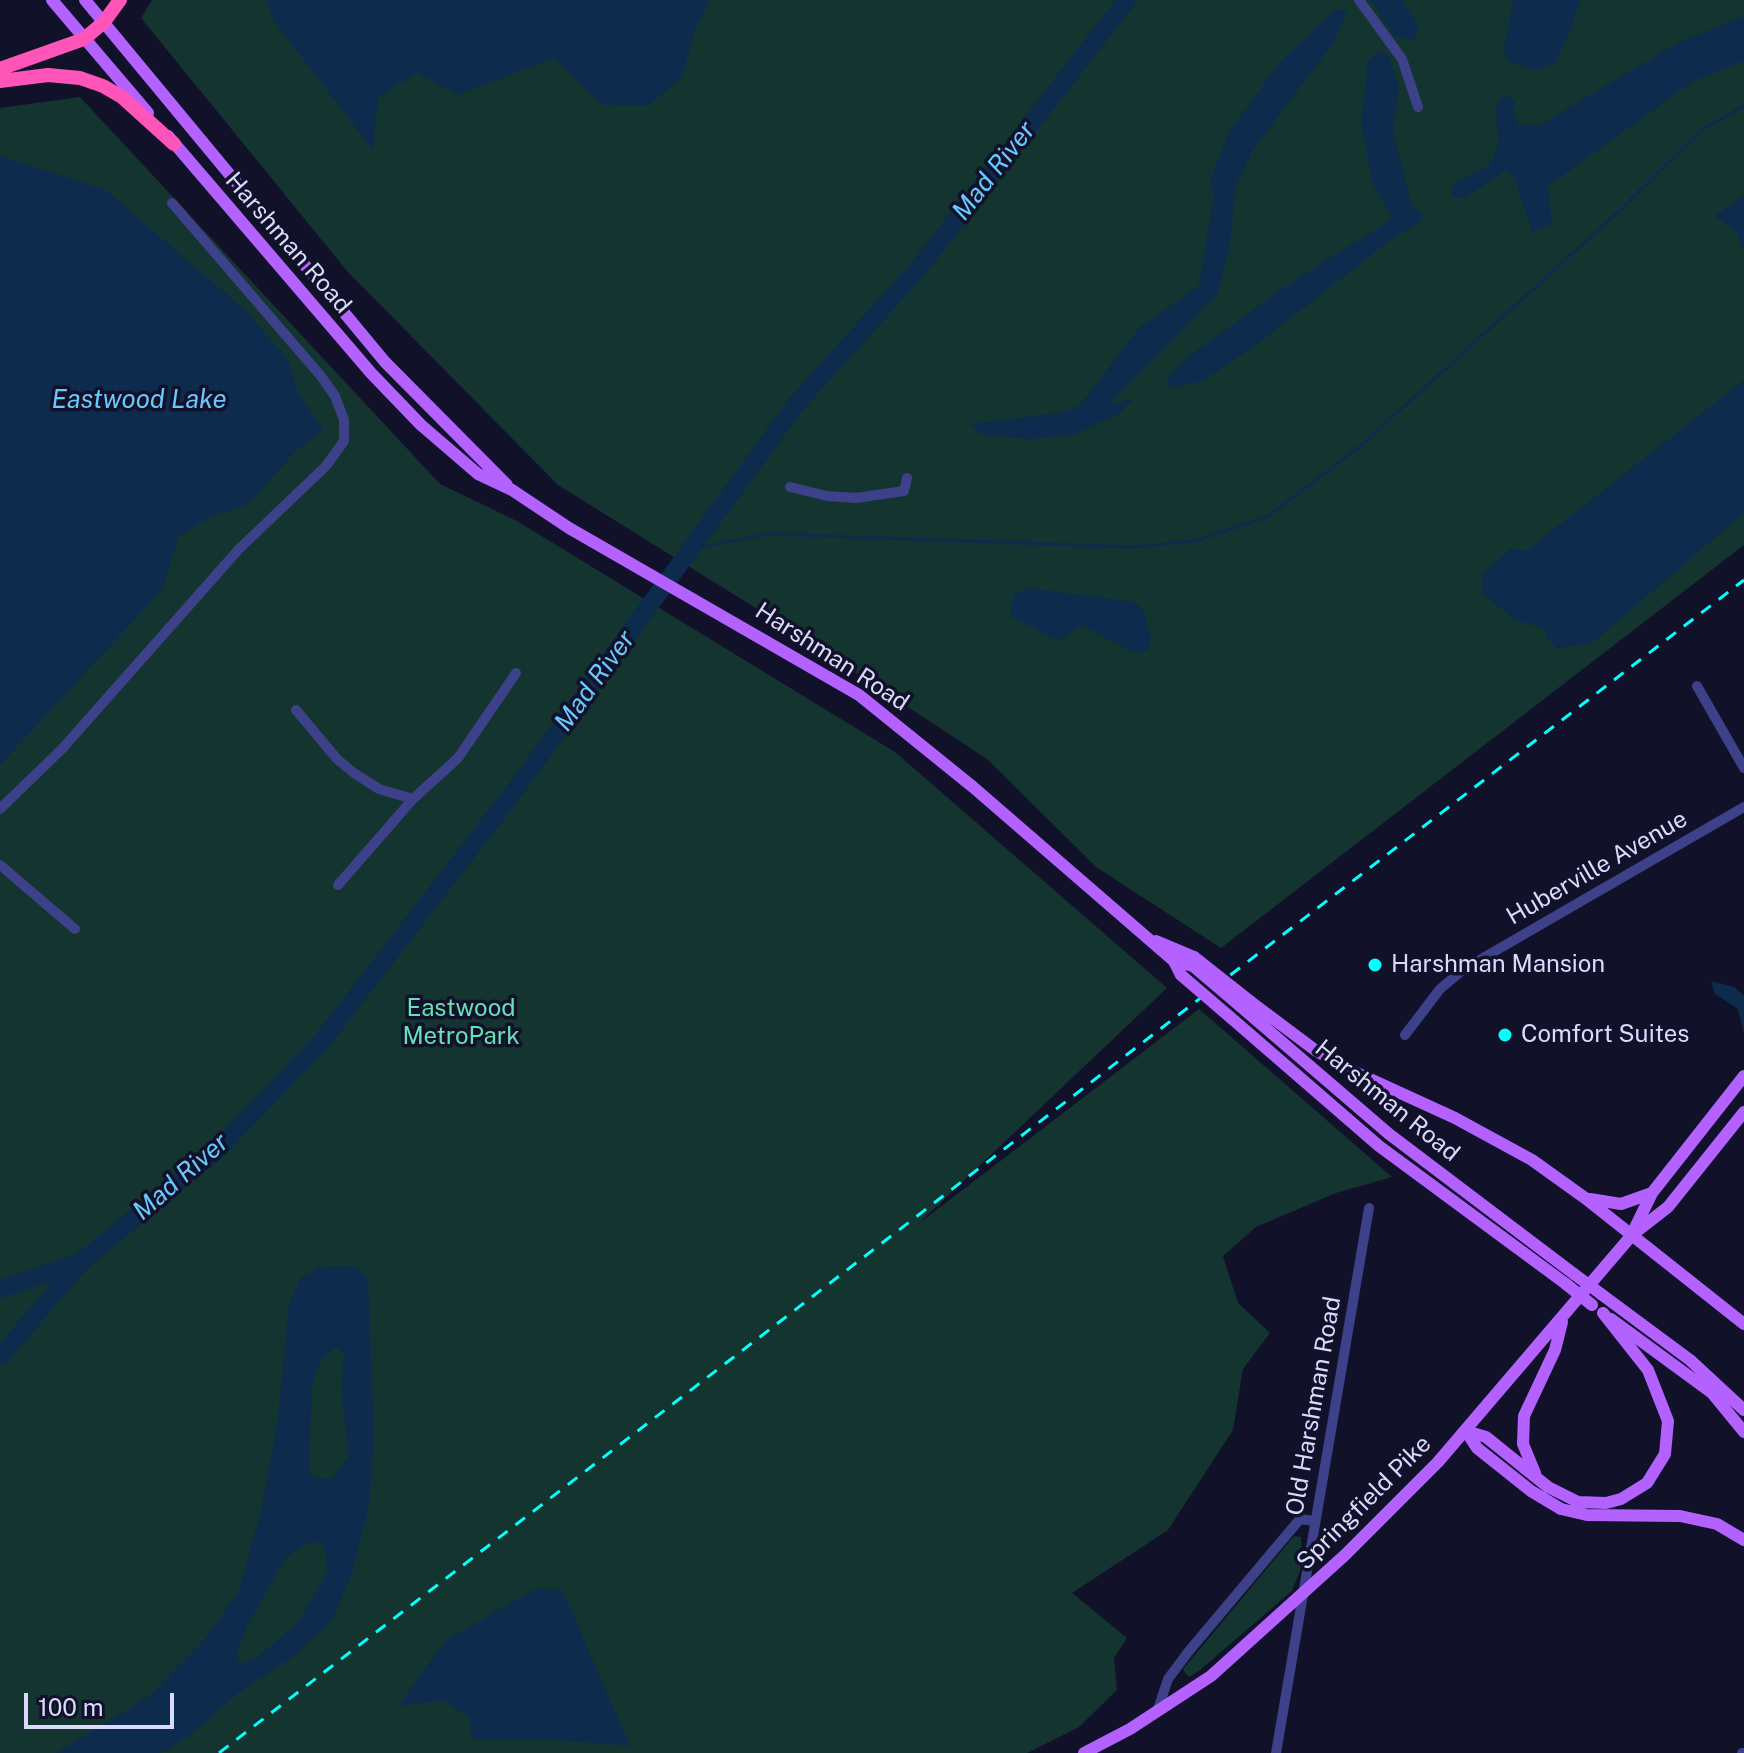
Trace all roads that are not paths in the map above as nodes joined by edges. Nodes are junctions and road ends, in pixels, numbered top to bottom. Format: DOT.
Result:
graph roads {
  1 [pos="52,0"];
  2 [pos="85,0"];
  3 [pos="120,0"];
  4 [pos="1359,0"];
  5 [pos="104,22"];
  6 [pos="84,39"];
  7 [pos="0,69"];
  8 [pos="0,81"];
  9 [pos="1418,107"];
  10 [pos="174,144"];
  11 [pos="172,203"];
  12 [pos="907,478"];
  13 [pos="790,487"];
  14 [pos="512,490"];
  15 [pos="516,673"];
  16 [pos="1697,686"];
  17 [pos="296,710"];
  18 [pos="1744,768"];
  19 [pos="413,799"];
  20 [pos="1744,807"];
  21 [pos="0,809"];
  22 [pos="0,865"];
  23 [pos="338,885"];
  24 [pos="75,929"];
  25 [pos="1147,938"];
  26 [pos="1174,961"];
  27 [pos="1245,1004"];
  28 [pos="1405,1035"];
  29 [pos="1744,1076"];
  30 [pos="1744,1112"];
  31 [pos="1652,1193"];
  32 [pos="1585,1198"];
  33 [pos="1369,1208"];
  34 [pos="1632,1235"];
  35 [pos="1570,1279"];
  36 [pos="1597,1309"];
  37 [pos="1564,1316"];
  38 [pos="1744,1324"];
  39 [pos="1744,1410"];
  40 [pos="1466,1431"];
  41 [pos="1744,1432"];
  42 [pos="1548,1487"];
  43 [pos="1314,1521"];
  44 [pos="1744,1540"];
  45 [pos="1302,1594"];
  46 [pos="1157,1712"];
  47 [pos="1084,1753"];
  48 [pos="1276,1753"];
  1 -- 6 [label="main road, Harshman Road"];
  2 -- 5 [label="main road, Harshman Road"];
  3 -- 5 [label="highway"];
  4 -- 9 [label="street"];
  5 -- 6 [label="highway"];
  5 -- 14 [label="main road, Harshman Road"];
  6 -- 7 [label="highway"];
  6 -- 10 [label="main road, Harshman Road"];
  8 -- 10 [label="highway"];
  10 -- 14 [label="main road, Harshman Road"];
  11 -- 21 [label="street"];
  12 -- 13 [label="street"];
  14 -- 25 [label="main road, Harshman Road"];
  15 -- 19 [label="street"];
  16 -- 18 [label="street"];
  17 -- 19 [label="street"];
  19 -- 23 [label="street"];
  20 -- 28 [label="street, Huberville Avenue"];
  22 -- 24 [label="street"];
  25 -- 26 [label="main road, Harshman Road"];
  25 -- 27 [label="main road, bridge"];
  26 -- 27 [label="main road, Harshman Road, bridge"];
  26 -- 35 [label="main road, Harshman Road, bridge"];
  27 -- 32 [label="main road"];
  27 -- 35 [label="main road, Harshman Road"];
  29 -- 31 [label="main road, Springfield Pike"];
  30 -- 34 [label="main road, Springfield Pike"];
  31 -- 32 [label="main road"];
  31 -- 34 [label="main road, Springfield Pike"];
  32 -- 34 [label="main road"];
  33 -- 43 [label="street, Old Harshman Road"];
  34 -- 37 [label="main road, Springfield Pike"];
  34 -- 38 [label="main road"];
  35 -- 36 [label="main road, bridge"];
  35 -- 39 [label="main road, bridge"];
  36 -- 41 [label="main road"];
  36 -- 42 [label="main road"];
  37 -- 40 [label="main road, Springfield Pike"];
  37 -- 42 [label="main road"];
  40 -- 42 [label="main road"];
  40 -- 44 [label="main road"];
  40 -- 45 [label="main road, Springfield Pike"];
  43 -- 45 [label="street, Old Harshman Road"];
  43 -- 46 [label="street"];
  45 -- 46 [label="main road, Springfield Pike"];
  45 -- 48 [label="street, Old Harshman Road"];
  46 -- 47 [label="main road, Springfield Pike"];
}
